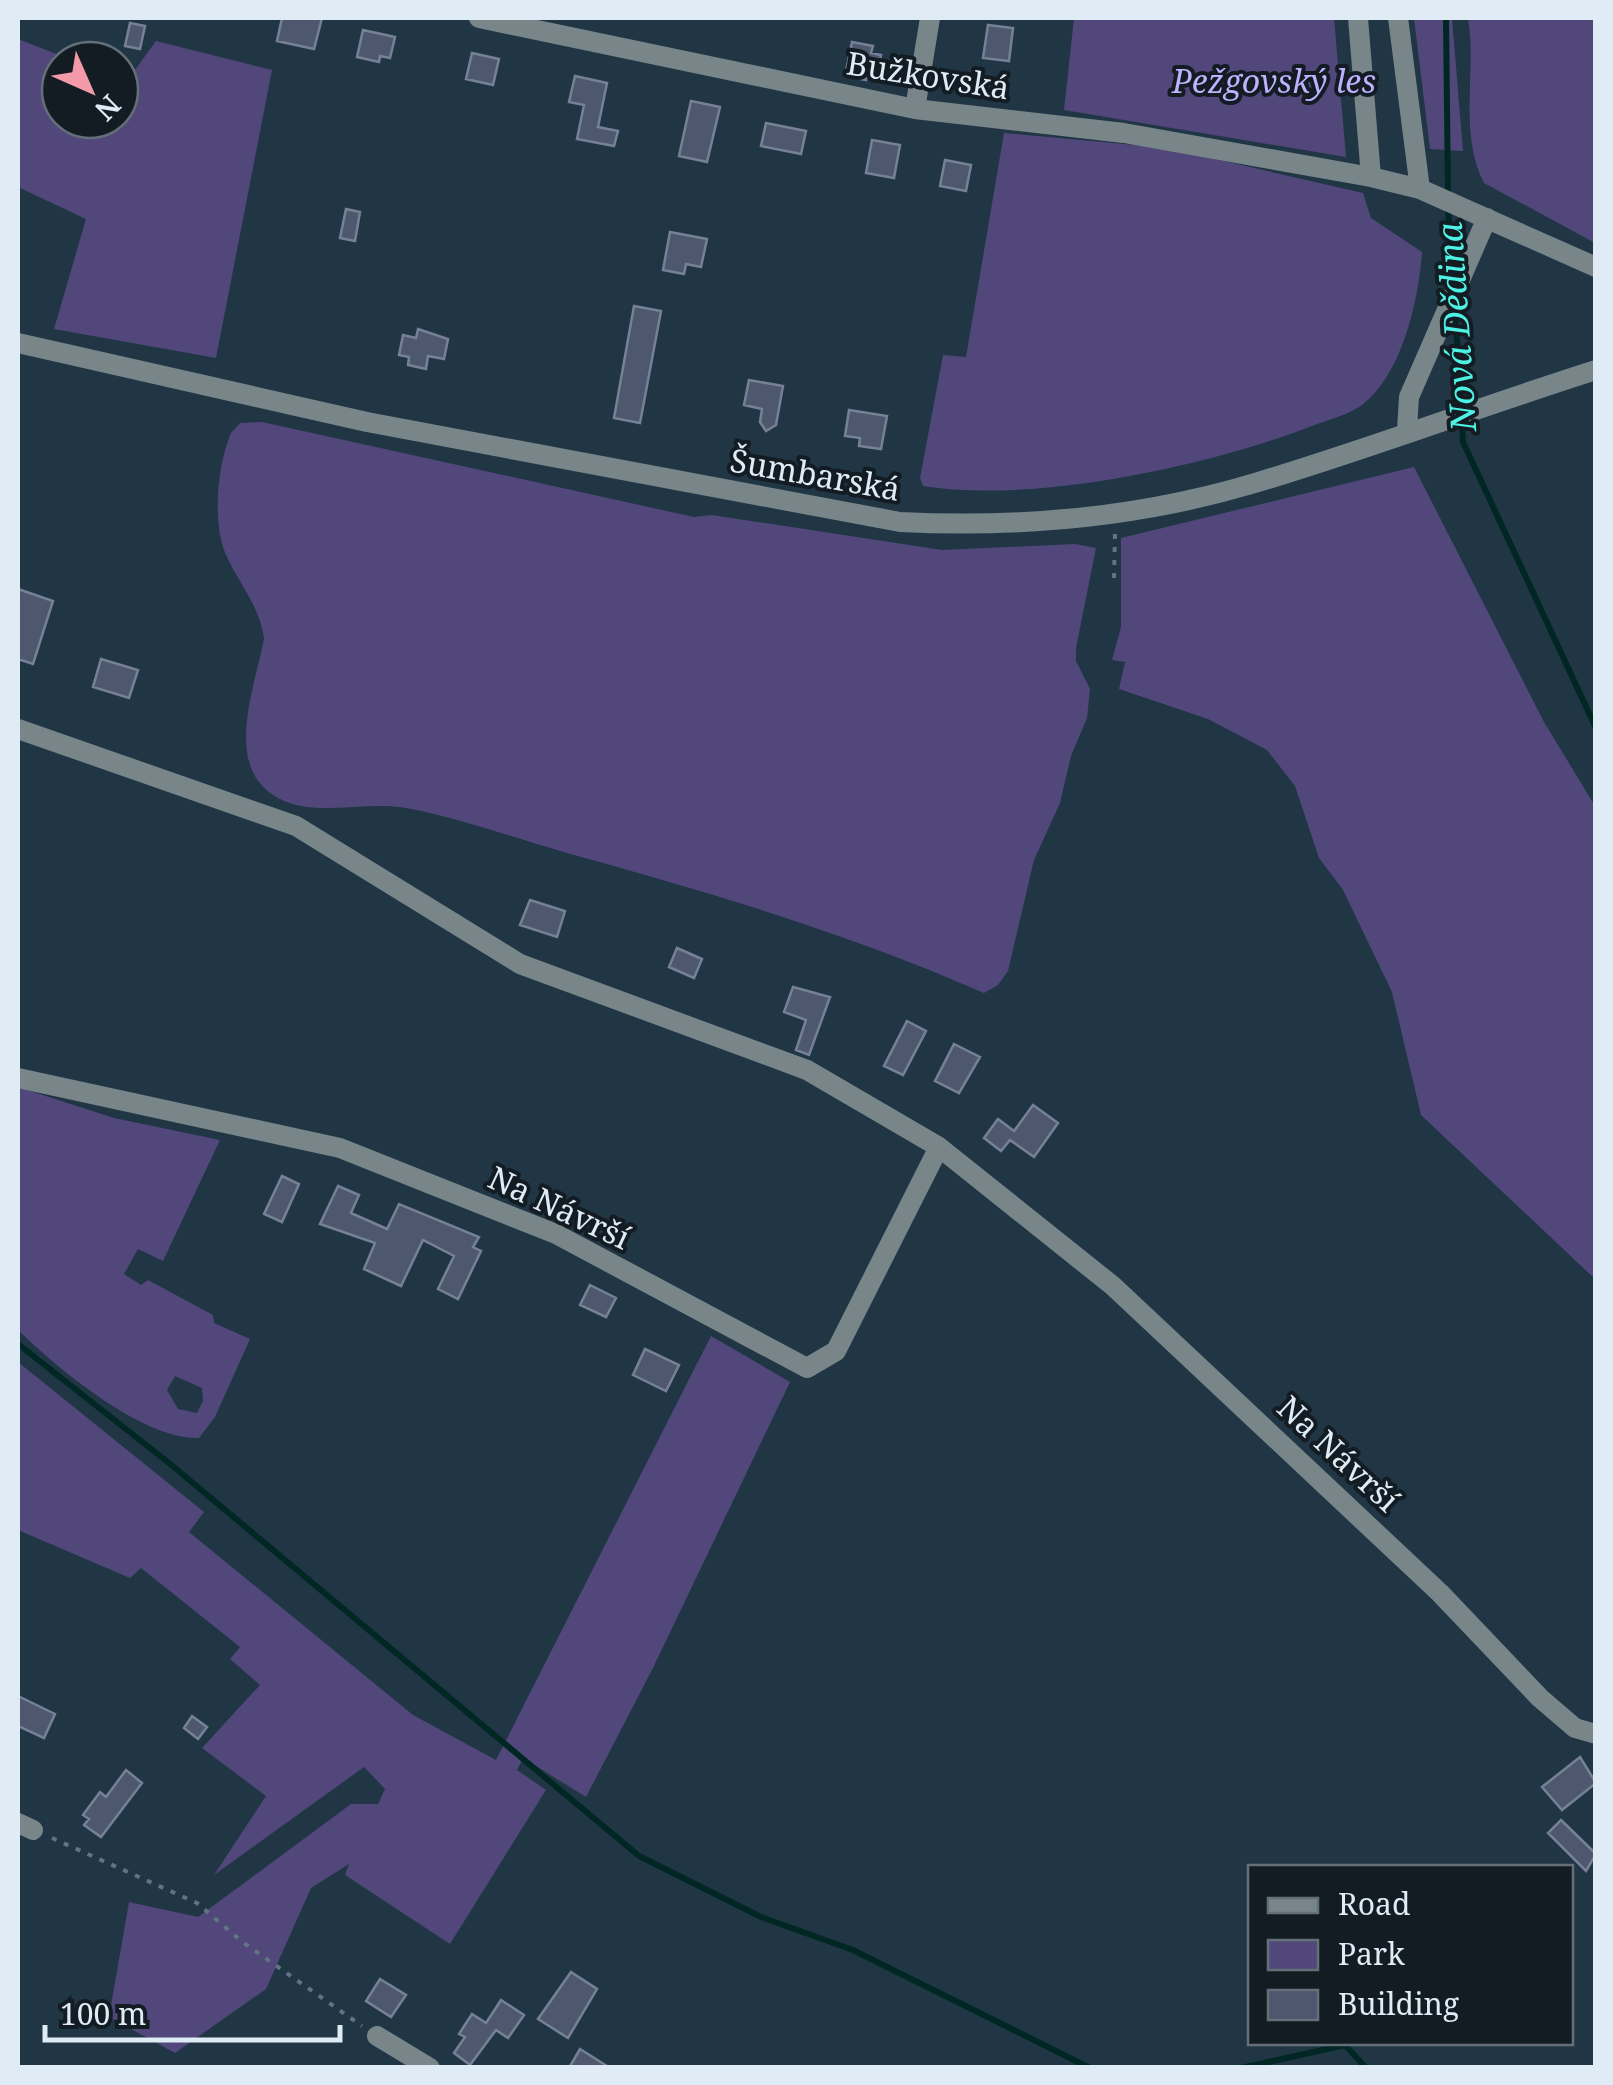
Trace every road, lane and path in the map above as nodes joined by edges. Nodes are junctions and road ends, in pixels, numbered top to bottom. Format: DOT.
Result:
graph roads {
  1 [pos="479,18"];
  2 [pos="930,18"];
  3 [pos="1358,18"];
  4 [pos="1398,18"];
  5 [pos="915,109"];
  6 [pos="1371,177"];
  7 [pos="1420,190"];
  8 [pos="1487,218"];
  9 [pos="1596,267"];
  10 [pos="18,343"];
  11 [pos="1596,370"];
  12 [pos="1407,430"];
  13 [pos="1113,512"];
  14 [pos="1114,578"];
  15 [pos="18,729"];
  16 [pos="18,1078"];
  17 [pos="939,1147"];
  18 [pos="1596,1734"];
  19 [pos="26,1827"];
  20 [pos="377,2036"];
  21 [pos="430,2068"];
  1 -- 5 [label="street, Bužkovská"];
  2 -- 5 [label="street"];
  3 -- 6 [label="street"];
  4 -- 7 [label="street"];
  5 -- 6 [label="street, Bužkovská"];
  6 -- 7 [label="street, Bužkovská"];
  7 -- 8 [label="street, Bužkovská"];
  8 -- 9 [label="street, Bužkovská"];
  8 -- 12 [label="street"];
  10 -- 13 [label="street, Šumbarská"];
  11 -- 12 [label="street, Šumbarská"];
  12 -- 13 [label="street, Šumbarská"];
  13 -- 14 [label="path"];
  15 -- 17 [label="street, Na Návrší"];
  16 -- 17 [label="street, Na Návrší"];
  17 -- 18 [label="street, Na Návrší"];
  19 -- 20 [label="path"];
  20 -- 21 [label="street"];
}
